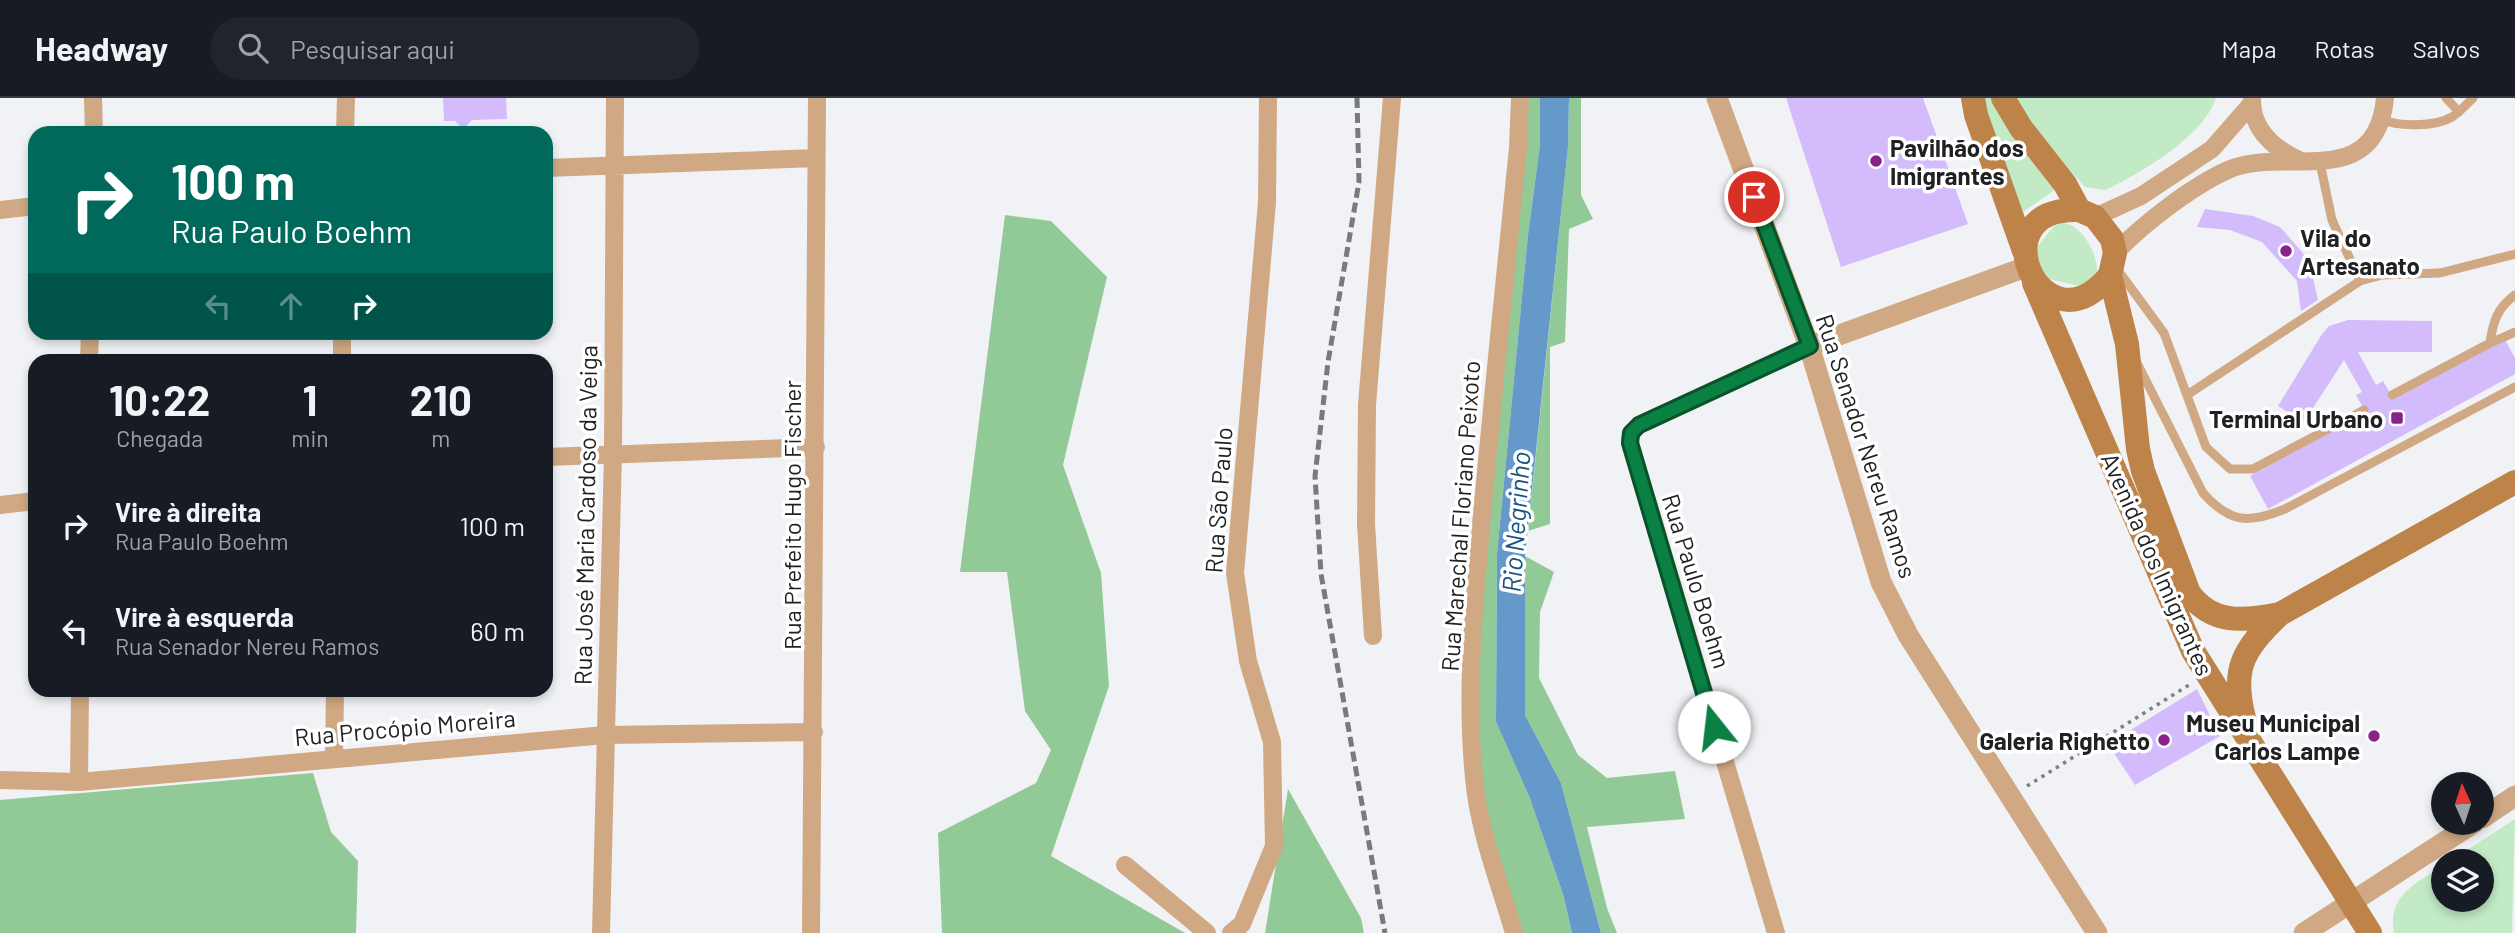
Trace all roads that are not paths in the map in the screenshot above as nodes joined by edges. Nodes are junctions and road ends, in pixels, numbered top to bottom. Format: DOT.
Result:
graph roads {
  1 [pos="93,98"];
  2 [pos="346,98"];
  3 [pos="615,98"];
  4 [pos="817,98"];
  5 [pos="1268,98"];
  6 [pos="1392,98"];
  7 [pos="1520,98"];
  8 [pos="1717,98"];
  9 [pos="1973,98"];
  10 [pos="2003,98"];
  11 [pos="2385,98"];
  12 [pos="2446,98"];
  13 [pos="2473,98"];
  14 [pos="2252,100"];
  15 [pos="2459,112"];
  16 [pos="2381,119"];
  17 [pos="94,126"];
  18 [pos="345,126"];
  19 [pos="816,158"];
  20 [pos="2301,161"];
  21 [pos="2320,163"];
  22 [pos="615,165"];
  23 [pos="553,168"];
  24 [pos="28,207"];
  25 [pos="0,210"];
  26 [pos="2087,213"];
  27 [pos="2515,254"];
  28 [pos="2113,264"];
  29 [pos="2028,267"];
  30 [pos="2360,281"];
  31 [pos="2515,295"];
  32 [pos="2515,332"];
  33 [pos="2490,343"];
  34 [pos="2127,344"];
  35 [pos="1810,346"];
  36 [pos="2515,387"];
  37 [pos="2187,395"];
  38 [pos="2392,395"];
  39 [pos="2364,410"];
  40 [pos="816,447"];
  41 [pos="613,453"];
  42 [pos="553,457"];
  43 [pos="2515,482"];
  44 [pos="28,502"];
  45 [pos="0,505"];
  46 [pos="2280,614"];
  47 [pos="1373,636"];
  48 [pos="80,697"];
  49 [pos="335,697"];
  50 [pos="814,732"];
  51 [pos="605,735"];
  52 [pos="2250,740"];
  53 [pos="334,758"];
  54 [pos="0,780"];
  55 [pos="79,782"];
  56 [pos="2515,796"];
  57 [pos="2494,810"];
  58 [pos="2455,835"];
  59 [pos="1125,865"];
  60 [pos="2351,902"];
  61 [pos="601,933"];
  62 [pos="811,933"];
  63 [pos="1207,933"];
  64 [pos="1231,933"];
  65 [pos="1514,933"];
  66 [pos="1776,933"];
  67 [pos="2098,933"];
  68 [pos="2304,933"];
  69 [pos="2370,933"];
  1 -- 17 [label="street"];
  2 -- 18 [label="street"];
  3 -- 22 [label="street, Rua José Maria Cardoso da Veiga"];
  4 -- 19 [label="street, Rua Prefeito Hugo Fischer"];
  5 -- 64 [label="street, Rua São Paulo"];
  6 -- 47 [label="street"];
  7 -- 65 [label="street, Rua Marechal Floriano Peixoto"];
  8 -- 35 [label="street, Rua Senador Nereu Ramos"];
  9 -- 29 [label="main road, Avenida dos Imigrantes"];
  10 -- 26 [label="main road, Avenida dos Imigrantes"];
  11 -- 16 [label="street"];
  12 -- 15 [label="lane"];
  13 -- 15 [label="lane"];
  14 -- 20 [label="street"];
  14 -- 26 [label="street"];
  15 -- 16 [label="lane"];
  16 -- 21 [label="street"];
  19 -- 22 [label="street"];
  19 -- 40 [label="street, Rua Prefeito Hugo Fischer"];
  20 -- 21 [label="street"];
  20 -- 28 [label="street"];
  21 -- 30 [label="lane"];
  22 -- 23 [label="street"];
  22 -- 41 [label="street, Rua José Maria Cardoso da Veiga"];
  24 -- 25 [label="street"];
  26 -- 28 [label="main road, Avenida dos Imigrantes"];
  26 -- 29 [label="main road"];
  27 -- 30 [label="lane"];
  28 -- 29 [label="main road"];
  28 -- 34 [label="main road, Avenida dos Imigrantes"];
  28 -- 37 [label="lane"];
  29 -- 35 [label="street"];
  29 -- 52 [label="main road, Avenida dos Imigrantes"];
  30 -- 37 [label="lane"];
  31 -- 33 [label="lane"];
  32 -- 33 [label="lane"];
  33 -- 38 [label="lane"];
  34 -- 36 [label="lane"];
  34 -- 46 [label="main road, Avenida dos Imigrantes"];
  35 -- 66 [label="street, Rua Paulo Boehm"];
  35 -- 67 [label="street, Rua Senador Nereu Ramos"];
  37 -- 39 [label="lane"];
  40 -- 41 [label="street"];
  40 -- 50 [label="street, Rua Prefeito Hugo Fischer"];
  41 -- 42 [label="street"];
  41 -- 51 [label="street, Rua José Maria Cardoso da Veiga"];
  43 -- 46 [label="main road"];
  44 -- 45 [label="street"];
  46 -- 52 [label="main road"];
  48 -- 55 [label="street"];
  49 -- 53 [label="street"];
  50 -- 51 [label="street, Rua Procópio Moreira"];
  50 -- 62 [label="street, Rua Prefeito Hugo Fischer"];
  51 -- 53 [label="street, Rua Procópio Moreira"];
  51 -- 61 [label="street, Rua José Maria Cardoso da Veiga"];
  52 -- 60 [label="main road, Avenida dos Imigrantes"];
  53 -- 55 [label="street, Rua Procópio Moreira"];
  54 -- 55 [label="street, Rua Procópio Moreira"];
  56 -- 57 [label="street"];
  58 -- 60 [label="street"];
  59 -- 63 [label="street"];
  60 -- 68 [label="street"];
  60 -- 69 [label="main road, Avenida dos Imigrantes"];
}
